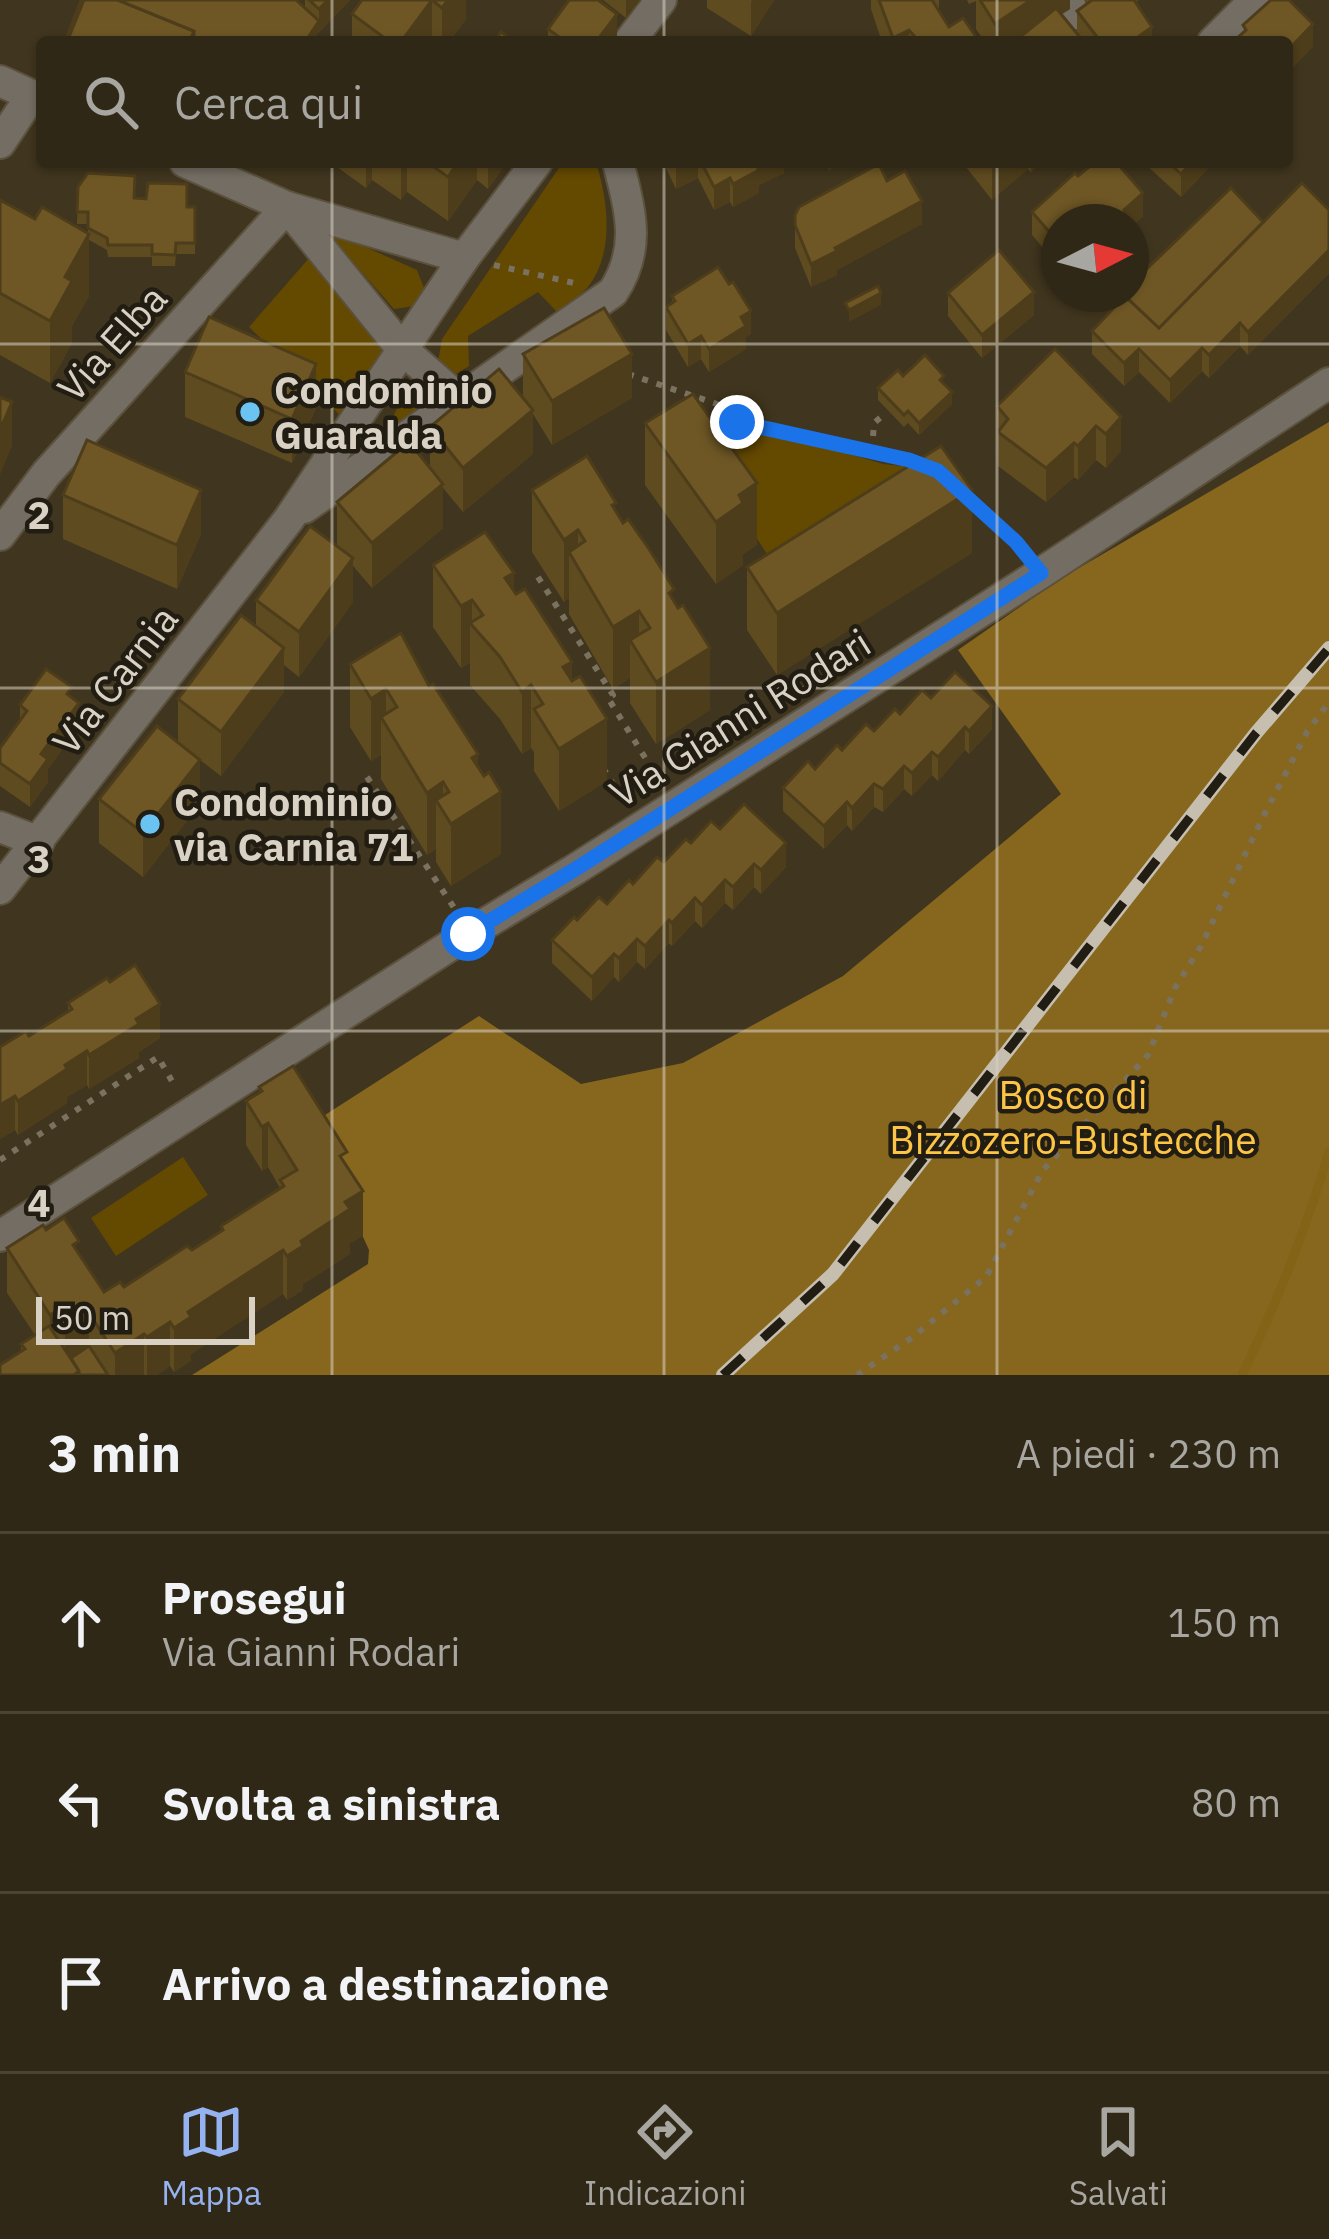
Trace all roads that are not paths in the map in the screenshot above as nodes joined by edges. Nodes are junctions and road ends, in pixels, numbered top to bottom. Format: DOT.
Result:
graph roads {
  1 [pos="661,0"];
  2 [pos="1255,0"];
  3 [pos="633,36"];
  4 [pos="1219,36"];
  5 [pos="0,81"];
  6 [pos="36,97"];
  7 [pos="36,98"];
  8 [pos="0,143"];
  9 [pos="199,168"];
  10 [pos="532,168"];
  11 [pos="620,168"];
  12 [pos="287,207"];
  13 [pos="464,259"];
  14 [pos="402,350"];
  15 [pos="1329,383"];
  16 [pos="459,399"];
  17 [pos="289,519"];
  18 [pos="0,536"];
  19 [pos="0,827"];
  20 [pos="39,842"];
  21 [pos="0,889"];
  22 [pos="0,1236"];
  1 -- 3 [label="street"];
  2 -- 4 [label="street"];
  5 -- 6 [label="street"];
  7 -- 8 [label="street"];
  9 -- 12 [label="street"];
  10 -- 13 [label="street, Via Carnia"];
  11 -- 16 [label="street, Via Carnia"];
  12 -- 13 [label="street"];
  12 -- 14 [label="street"];
  12 -- 18 [label="street, Via Elba"];
  13 -- 14 [label="street, Via Carnia"];
  14 -- 16 [label="street"];
  14 -- 17 [label="street, Via Carnia"];
  15 -- 22 [label="street, Via Gianni Rodari"];
  16 -- 17 [label="street, Via Carnia"];
  17 -- 20 [label="street, Via Carnia"];
  19 -- 20 [label="street"];
  20 -- 21 [label="street, Via Carnia"];
}
